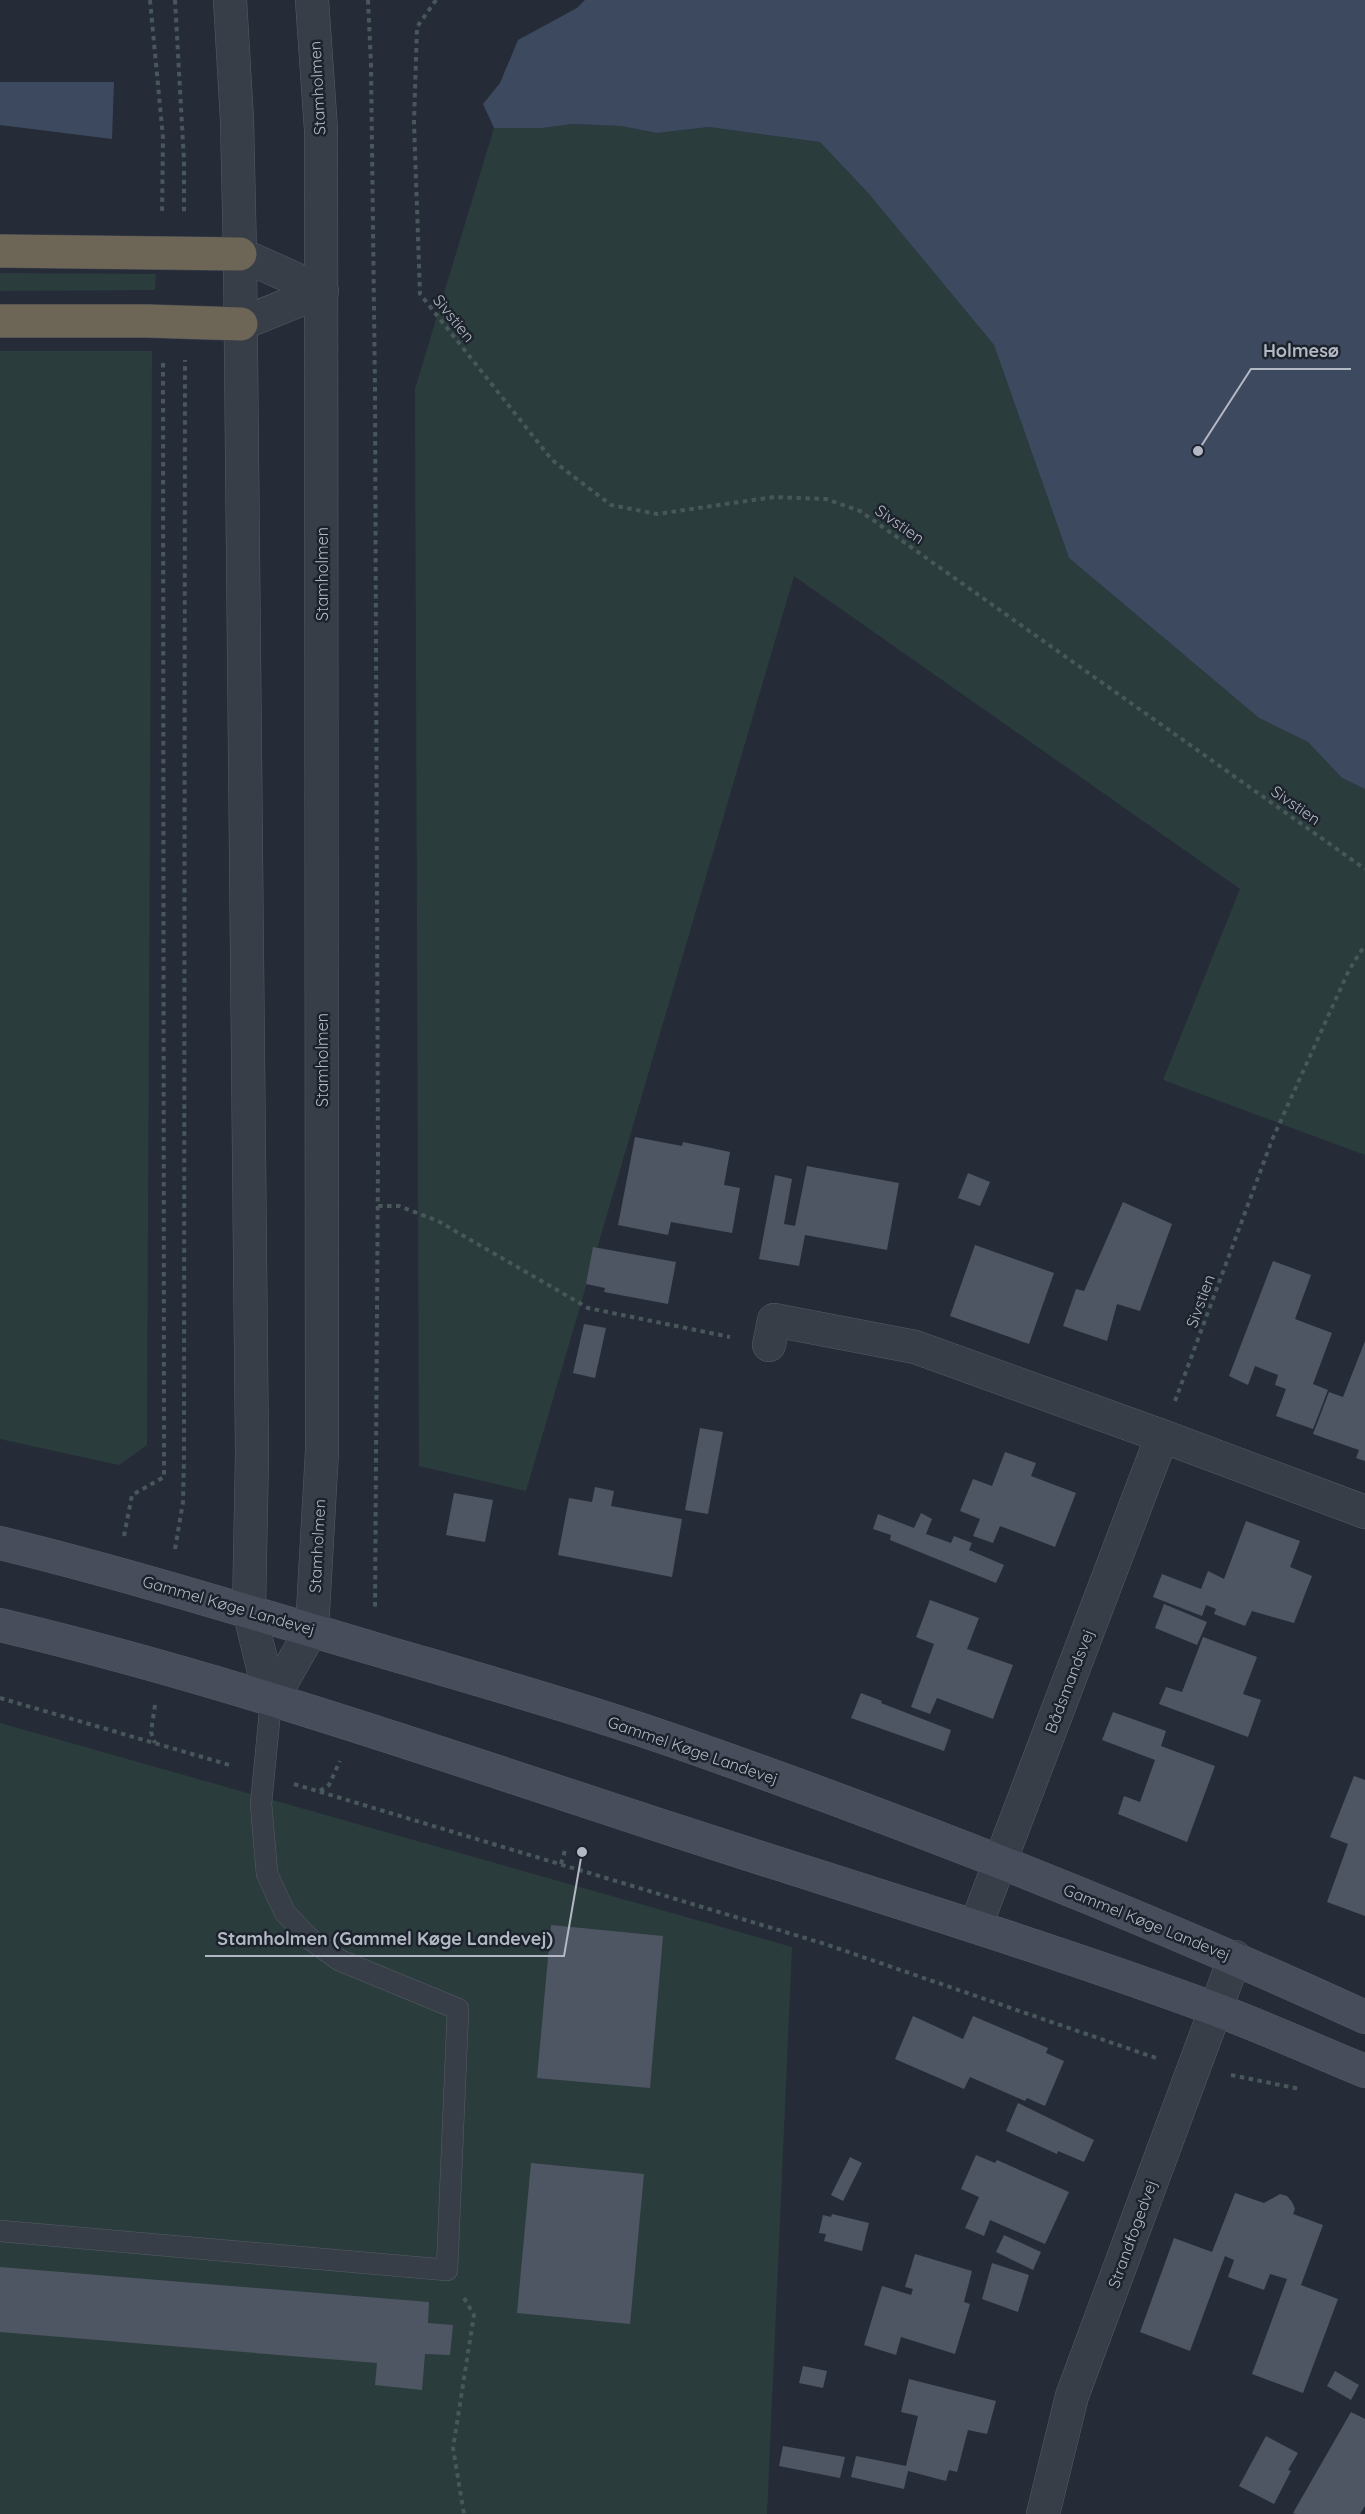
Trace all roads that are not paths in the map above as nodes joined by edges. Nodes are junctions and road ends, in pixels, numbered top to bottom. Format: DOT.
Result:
graph roads {
  1 [pos="230,0"];
  2 [pos="312,0"];
  3 [pos="0,251"];
  4 [pos="240,254"];
  5 [pos="322,291"];
  6 [pos="0,321"];
  7 [pos="241,324"];
  8 [pos="769,1345"];
  9 [pos="1162,1436"];
  10 [pos="1365,1512"];
  11 [pos="0,1543"];
  12 [pos="249,1610"];
  13 [pos="0,1625"];
  14 [pos="312,1629"];
  15 [pos="271,1701"];
  16 [pos="1000,1862"];
  17 [pos="976,1925"];
  18 [pos="1235,1957"];
  19 [pos="1215,2009"];
  20 [pos="1365,2017"];
  21 [pos="1365,2071"];
  22 [pos="0,2231"];
  23 [pos="1043,2514"];
  1 -- 4 [label="street"];
  2 -- 5 [label="street, Stamholmen"];
  3 -- 4 [label="highway"];
  4 -- 5 [label="street"];
  4 -- 7 [label="street"];
  5 -- 7 [label="street"];
  5 -- 14 [label="street, Stamholmen"];
  6 -- 7 [label="highway"];
  7 -- 12 [label="street"];
  8 -- 9 [label="street"];
  9 -- 10 [label="street"];
  9 -- 16 [label="street, Bådsmandsvej"];
  11 -- 12 [label="main road, Gammel Køge Landevej"];
  12 -- 14 [label="main road, Gammel Køge Landevej"];
  12 -- 15 [label="street"];
  13 -- 15 [label="main road"];
  14 -- 15 [label="street, Stamholmen"];
  14 -- 16 [label="main road, Gammel Køge Landevej"];
  15 -- 17 [label="main road"];
  15 -- 22 [label="lane"];
  16 -- 17 [label="street, Bådsmandsvej"];
  16 -- 18 [label="main road, Gammel Køge Landevej"];
  17 -- 19 [label="main road"];
  18 -- 19 [label="street, Strandfogedvej"];
  18 -- 20 [label="main road, Gammel Køge Landevej"];
  19 -- 21 [label="main road"];
  19 -- 23 [label="street, Strandfogedvej"];
}
